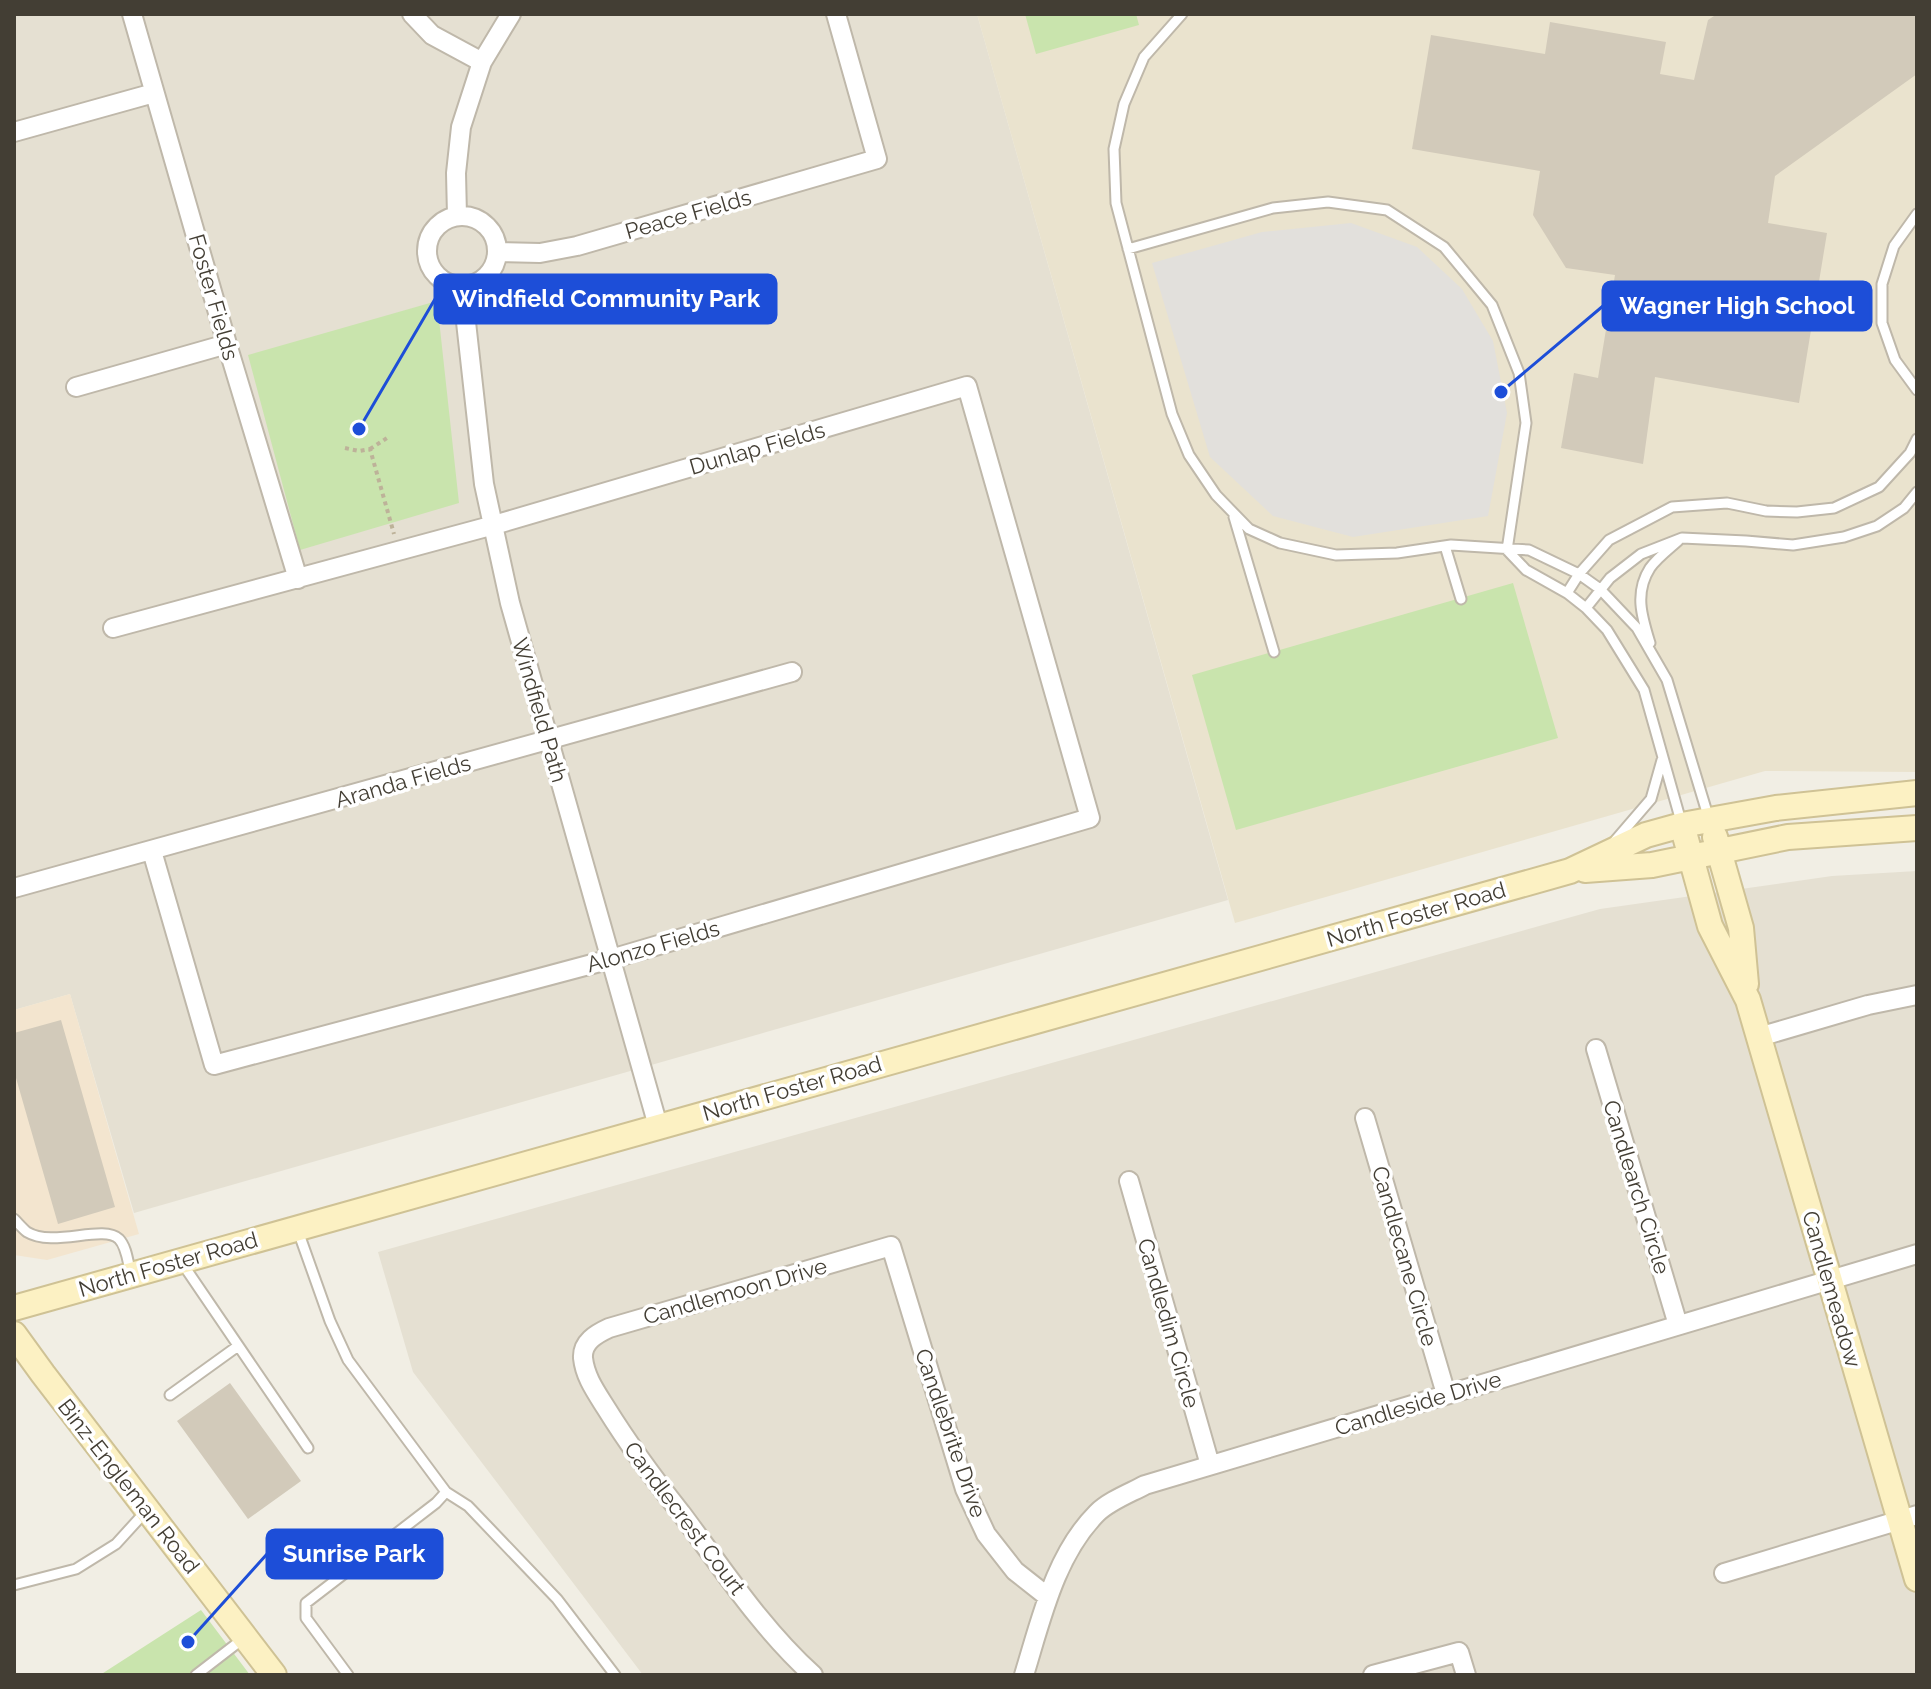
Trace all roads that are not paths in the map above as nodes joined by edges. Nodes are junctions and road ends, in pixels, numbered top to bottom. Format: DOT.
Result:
graph roads {
  1 [pos="132,14"];
  2 [pos="412,14"];
  3 [pos="511,14"];
  4 [pos="836,14"];
  5 [pos="1182,14"];
  6 [pos="482,62"];
  7 [pos="154,93"];
  8 [pos="14,132"];
  9 [pos="1917,214"];
  10 [pos="457,216"];
  11 [pos="1128,249"];
  12 [pos="497,252"];
  13 [pos="462,286"];
  14 [pos="227,344"];
  15 [pos="76,387"];
  16 [pos="1917,390"];
  17 [pos="1917,439"];
  18 [pos="1917,492"];
  19 [pos="1233,512"];
  20 [pos="494,525"];
  21 [pos="1682,538"];
  22 [pos="1445,546"];
  23 [pos="1507,550"];
  24 [pos="1579,574"];
  25 [pos="298,579"];
  26 [pos="1600,589"];
  27 [pos="1567,593"];
  28 [pos="1461,599"];
  29 [pos="1586,608"];
  30 [pos="113,628"];
  31 [pos="1274,652"];
  32 [pos="1656,661"];
  33 [pos="792,672"];
  34 [pos="548,740"];
  35 [pos="1663,757"];
  36 [pos="1917,793"];
  37 [pos="1090,818"];
  38 [pos="1709,819"];
  39 [pos="1682,825"];
  40 [pos="1917,828"];
  41 [pos="1719,850"];
  42 [pos="152,851"];
  43 [pos="1601,856"];
  44 [pos="1690,857"];
  45 [pos="1570,871"];
  46 [pos="14,888"];
  47 [pos="611,959"];
  48 [pos="1917,995"];
  49 [pos="1748,1000"];
  50 [pos="1759,1037"];
  51 [pos="1596,1049"];
  52 [pos="1365,1118"];
  53 [pos="658,1126"];
  54 [pos="1129,1181"];
  55 [pos="14,1206"];
  56 [pos="17,1222"];
  57 [pos="297,1228"];
  58 [pos="891,1246"];
  59 [pos="1917,1254"];
  60 [pos="180,1260"];
  61 [pos="131,1274"];
  62 [pos="1829,1279"];
  63 [pos="14,1308"];
  64 [pos="1678,1325"];
  65 [pos="14,1334"];
  66 [pos="238,1346"];
  67 [pos="585,1346"];
  68 [pos="1446,1394"];
  69 [pos="170,1395"];
  70 [pos="308,1448"];
  71 [pos="1210,1465"];
  72 [pos="446,1492"];
  73 [pos="148,1509"];
  74 [pos="1908,1518"];
  75 [pos="1724,1573"];
  76 [pos="1917,1579"];
  77 [pos="14,1585"];
  78 [pos="1048,1597"];
  79 [pos="245,1637"];
  80 [pos="196,1675"];
  81 [pos="274,1675"];
  82 [pos="348,1675"];
  83 [pos="615,1675"];
  84 [pos="813,1675"];
  85 [pos="1024,1675"];
  86 [pos="1373,1675"];
  87 [pos="1466,1675"];
  1 -- 7 [label="street, Foster Fields"];
  2 -- 6 [label="street"];
  3 -- 6 [label="street"];
  4 -- 12 [label="street, Peace Fields"];
  5 -- 11 [label="lane"];
  6 -- 10 [label="street"];
  7 -- 8 [label="street"];
  7 -- 14 [label="street, Foster Fields"];
  9 -- 16 [label="lane"];
  10 -- 12 [label="street"];
  10 -- 13 [label="street"];
  11 -- 19 [label="lane"];
  11 -- 23 [label="lane"];
  12 -- 13 [label="street"];
  13 -- 20 [label="street, Windfield Path"];
  14 -- 15 [label="street"];
  14 -- 25 [label="street, Foster Fields"];
  17 -- 24 [label="lane"];
  18 -- 21 [label="lane"];
  19 -- 22 [label="lane"];
  19 -- 31 [label="lane"];
  20 -- 25 [label="street, Dunlap Fields"];
  20 -- 34 [label="street, Windfield Path"];
  20 -- 37 [label="street, Dunlap Fields"];
  21 -- 26 [label="lane"];
  21 -- 32 [label="lane"];
  22 -- 23 [label="lane"];
  22 -- 28 [label="lane"];
  23 -- 24 [label="lane"];
  23 -- 27 [label="lane"];
  24 -- 26 [label="lane"];
  24 -- 27 [label="lane"];
  25 -- 30 [label="street, Dunlap Fields"];
  26 -- 29 [label="lane"];
  26 -- 32 [label="lane"];
  27 -- 29 [label="lane"];
  29 -- 35 [label="lane"];
  32 -- 38 [label="lane"];
  33 -- 34 [label="street, Aranda Fields"];
  34 -- 42 [label="street, Aranda Fields"];
  34 -- 47 [label="street, Windfield Path"];
  35 -- 39 [label="lane"];
  35 -- 43 [label="lane"];
  36 -- 38 [label="main road, North Foster Road"];
  37 -- 47 [label="street, Alonzo Fields"];
  38 -- 39 [label="main road, North Foster Road"];
  38 -- 41 [label="main road, Candlemeadow"];
  39 -- 43 [label="main road, North Foster Road"];
  39 -- 44 [label="main road, Candlemeadow"];
  40 -- 41 [label="main road, North Foster Road"];
  41 -- 44 [label="main road, North Foster Road"];
  41 -- 49 [label="main road, Candlemeadow"];
  42 -- 46 [label="street, Aranda Fields"];
  42 -- 47 [label="street, Alonzo Fields"];
  43 -- 45 [label="main road, North Foster Road"];
  44 -- 45 [label="main road, North Foster Road"];
  44 -- 49 [label="main road, Candlemeadow"];
  45 -- 53 [label="main road, North Foster Road"];
  47 -- 53 [label="street, Windfield Path"];
  48 -- 50 [label="street"];
  49 -- 50 [label="main road, Candlemeadow"];
  50 -- 62 [label="main road, Candlemeadow"];
  51 -- 64 [label="street, Candlearch Circle"];
  52 -- 68 [label="street, Candlecane Circle"];
  53 -- 57 [label="main road, North Foster Road"];
  54 -- 71 [label="street, Candledim Circle"];
  55 -- 56 [label="lane"];
  56 -- 61 [label="lane"];
  57 -- 60 [label="main road, North Foster Road"];
  57 -- 72 [label="lane"];
  58 -- 67 [label="street, Candlemoon Drive"];
  58 -- 78 [label="street, Candlebrite Drive"];
  59 -- 62 [label="street, Candleside Drive"];
  60 -- 61 [label="main road, North Foster Road"];
  60 -- 66 [label="lane"];
  61 -- 63 [label="main road, North Foster Road"];
  62 -- 64 [label="street, Candleside Drive"];
  62 -- 74 [label="main road, Candlemeadow"];
  64 -- 68 [label="street, Candleside Drive"];
  65 -- 73 [label="main road, Binz-Engleman Road"];
  66 -- 69 [label="lane"];
  66 -- 70 [label="lane"];
  67 -- 84 [label="street, Candlecrest Court"];
  68 -- 71 [label="street, Candleside Drive"];
  71 -- 78 [label="street, Candleside Drive"];
  72 -- 82 [label="lane"];
  72 -- 83 [label="lane"];
  73 -- 77 [label="lane"];
  73 -- 79 [label="main road, Binz-Engleman Road"];
  74 -- 75 [label="street"];
  74 -- 76 [label="main road, Candlemeadow"];
  78 -- 85 [label="street, Candleside Drive"];
  79 -- 80 [label="lane"];
  79 -- 81 [label="main road, Binz-Engleman Road"];
  86 -- 87 [label="street"];
}
